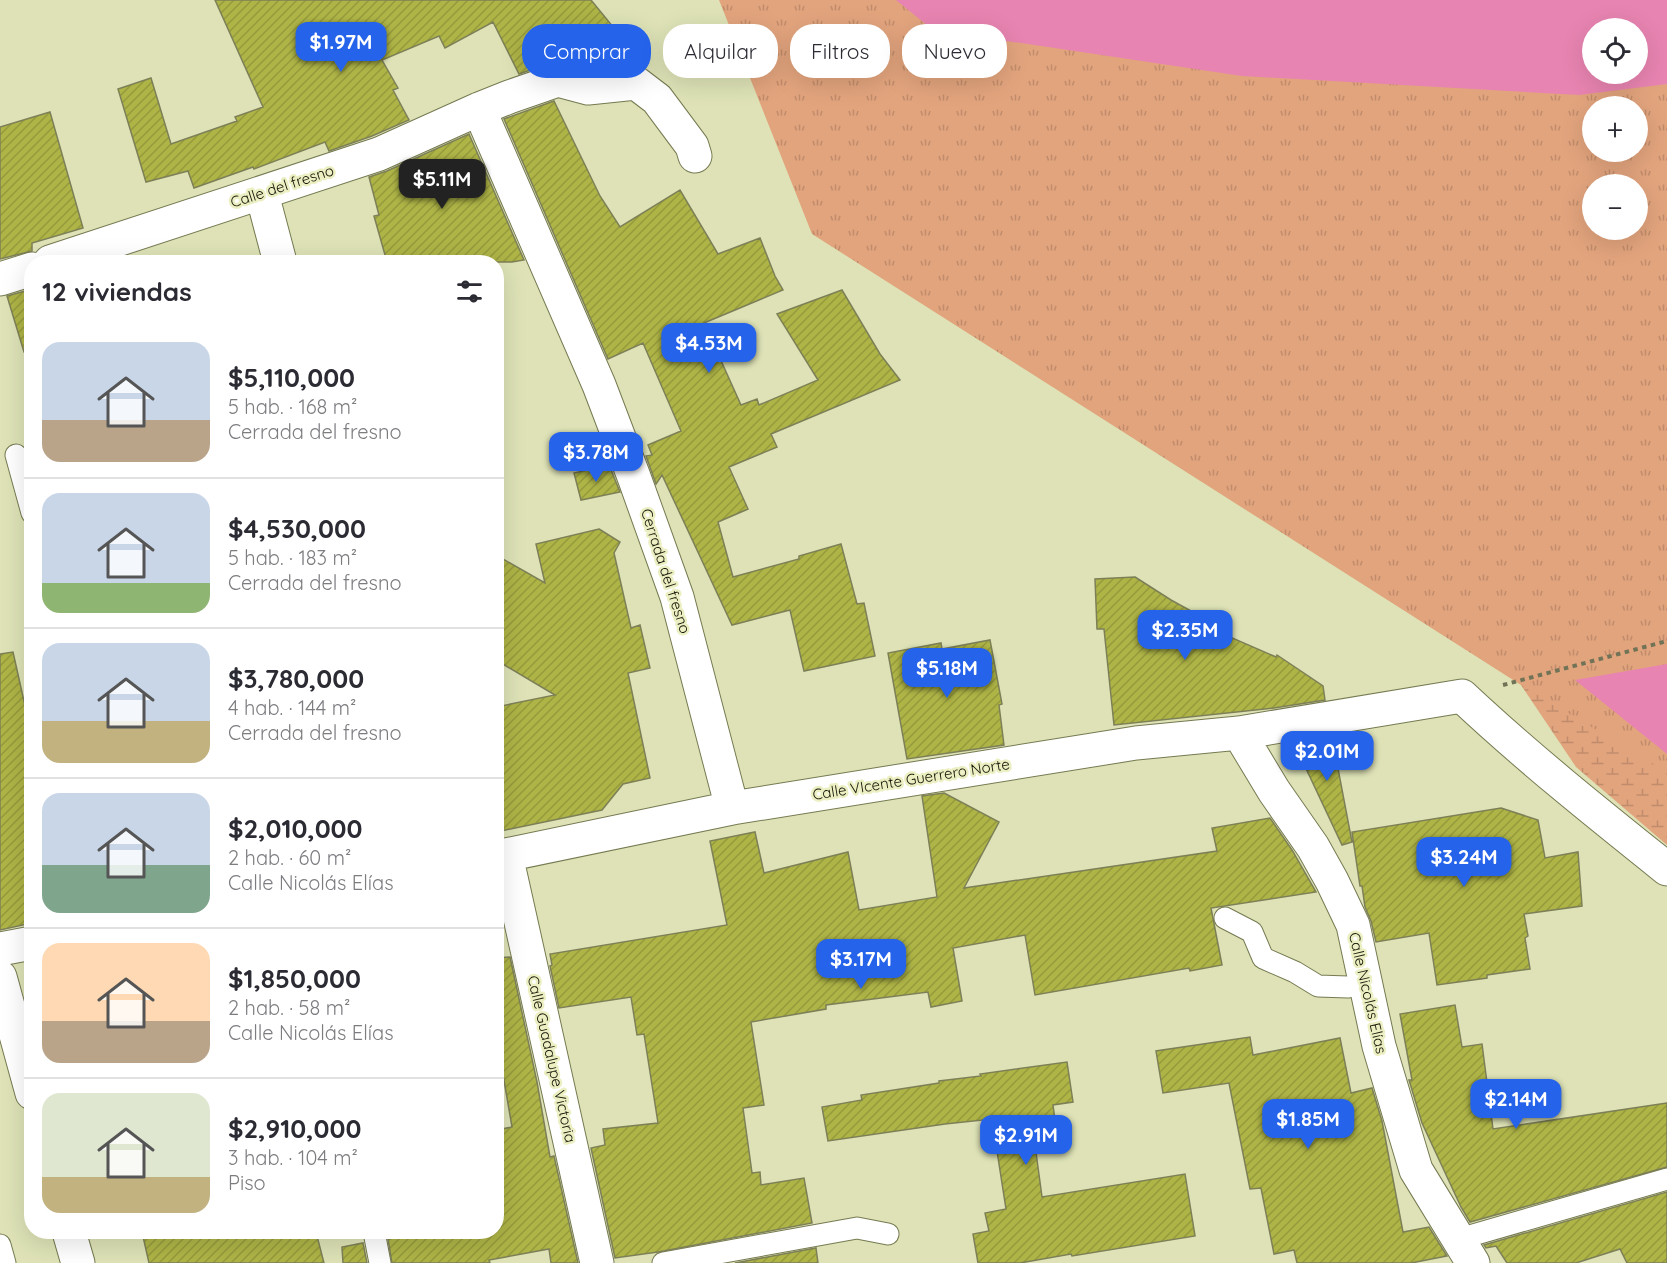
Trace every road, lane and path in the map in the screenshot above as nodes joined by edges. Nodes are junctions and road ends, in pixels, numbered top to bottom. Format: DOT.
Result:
graph roads {
  1 [pos="479,109"];
  2 [pos="695,156"];
  3 [pos="262,194"];
  4 [pos="72,255"];
  5 [pos="278,255"];
  6 [pos="24,272"];
  7 [pos="0,279"];
  8 [pos="16,455"];
  9 [pos="24,484"];
  10 [pos="1667,641"];
  11 [pos="1462,696"];
  12 [pos="1239,733"];
  13 [pos="732,808"];
  14 [pos="504,855"];
  15 [pos="504,869"];
  16 [pos="1667,869"];
  17 [pos="1225,918"];
  18 [pos="24,944"];
  19 [pos="0,948"];
  20 [pos="0,977"];
  21 [pos="1366,983"];
  22 [pos="24,1064"];
  23 [pos="1667,1179"];
  24 [pos="888,1234"];
  25 [pos="71,1239"];
  26 [pos="375,1239"];
  27 [pos="0,1245"];
  28 [pos="1466,1251"];
  29 [pos="4,1263"];
  30 [pos="78,1263"];
  31 [pos="380,1263"];
  32 [pos="597,1263"];
  33 [pos="663,1263"];
  1 -- 2 [label="street, Calle del fresno"];
  1 -- 3 [label="street, Calle del fresno"];
  1 -- 13 [label="street, Cerrada del fresno"];
  3 -- 4 [label="street, Calle del fresno"];
  3 -- 5 [label="street"];
  6 -- 7 [label="street"];
  8 -- 9 [label="lane"];
  10 -- 11 [label="path"];
  11 -- 12 [label="street, Calle VIcente Guerrero Norte"];
  11 -- 16 [label="street"];
  12 -- 13 [label="street, Calle VIcente Guerrero Norte"];
  12 -- 21 [label="street, Calle Nicolás Elías"];
  13 -- 14 [label="street, Calle VIcente Guerrero Norte"];
  15 -- 32 [label="street, Calle Guadalupe Victoria"];
  17 -- 21 [label="lane"];
  18 -- 19 [label="street"];
  20 -- 22 [label="street"];
  21 -- 28 [label="street, Calle Nicolás Elías"];
  23 -- 28 [label="lane"];
  24 -- 33 [label="lane"];
  25 -- 30 [label="street"];
  26 -- 31 [label="lane"];
  27 -- 29 [label="lane"];
}
